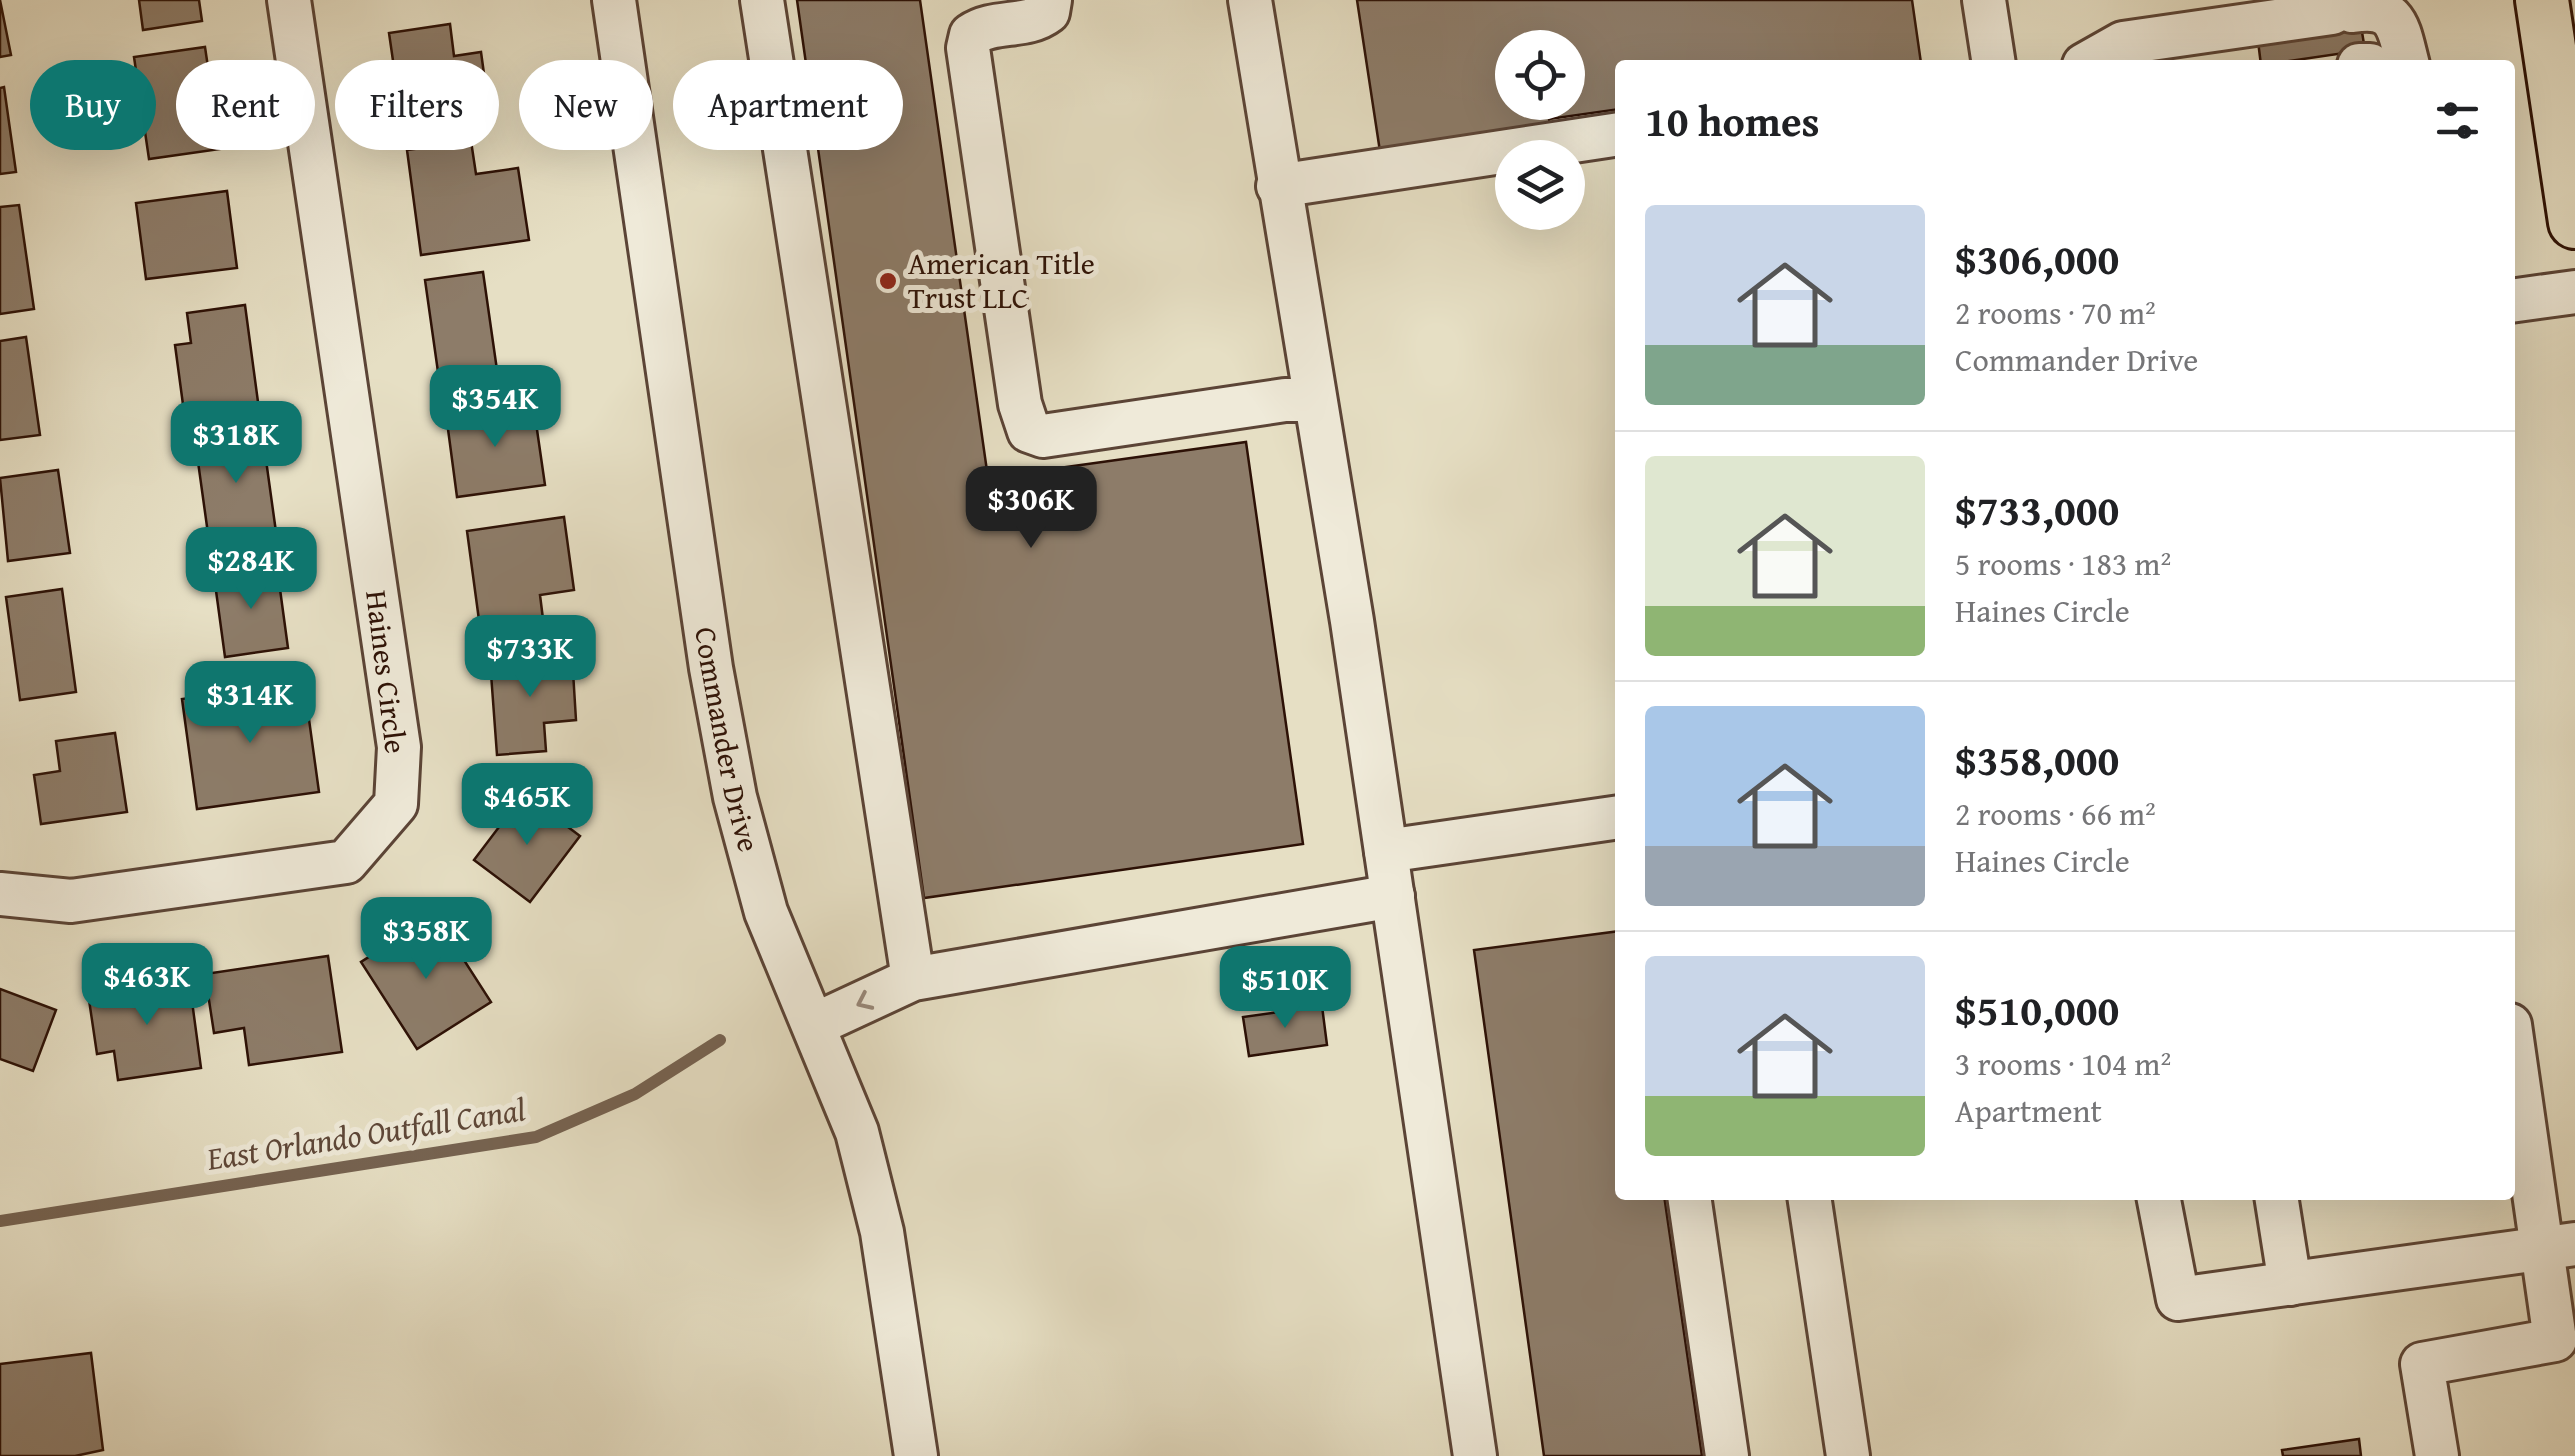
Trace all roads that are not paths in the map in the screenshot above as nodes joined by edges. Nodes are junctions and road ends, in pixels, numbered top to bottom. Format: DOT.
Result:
graph roads {
  1 [pos="289,0"];
  2 [pos="614,0"];
  3 [pos="762,0"];
  4 [pos="1050,0"];
  5 [pos="1250,0"];
  6 [pos="1984,0"];
  7 [pos="2542,0"];
  8 [pos="1993,60"];
  9 [pos="2093,60"];
  10 [pos="2407,60"];
  11 [pos="1615,135"];
  12 [pos="1278,186"];
  13 [pos="2575,222"];
  14 [pos="2575,292"];
  15 [pos="2515,300"];
  16 [pos="1313,400"];
  17 [pos="1615,818"];
  18 [pos="1386,851"];
  19 [pos="0,894"];
  20 [pos="1393,896"];
  21 [pos="913,979"];
  22 [pos="814,1024"];
  23 [pos="2515,1048"];
  24 [pos="1689,1200"];
  25 [pos="1810,1200"];
  26 [pos="2159,1200"];
  27 [pos="2277,1200"];
  28 [pos="2559,1247"];
  29 [pos="2290,1284"];
  30 [pos="2565,1340"];
  31 [pos="916,1456"];
  32 [pos="1475,1456"];
  33 [pos="1726,1456"];
  34 [pos="1848,1456"];
  35 [pos="2437,1456"];
  1 -- 19 [label="street, Haines Circle"];
  2 -- 22 [label="street, Commander Drive"];
  3 -- 21 [label="street"];
  4 -- 16 [label="street"];
  5 -- 12 [label="street"];
  6 -- 8 [label="street"];
  7 -- 13 [label="main road"];
  9 -- 10 [label="street"];
  11 -- 12 [label="street"];
  12 -- 16 [label="street"];
  14 -- 15 [label="street"];
  16 -- 18 [label="street"];
  17 -- 18 [label="street"];
  18 -- 20 [label="street"];
  20 -- 21 [label="street"];
  20 -- 32 [label="street"];
  21 -- 22 [label="street, one-way"];
  22 -- 31 [label="street, Commander Drive"];
  23 -- 28 [label="street"];
  24 -- 33 [label="street"];
  25 -- 34 [label="street"];
  26 -- 29 [label="street"];
  27 -- 29 [label="street"];
  28 -- 29 [label="street"];
  28 -- 30 [label="street"];
  30 -- 35 [label="street"];
}
